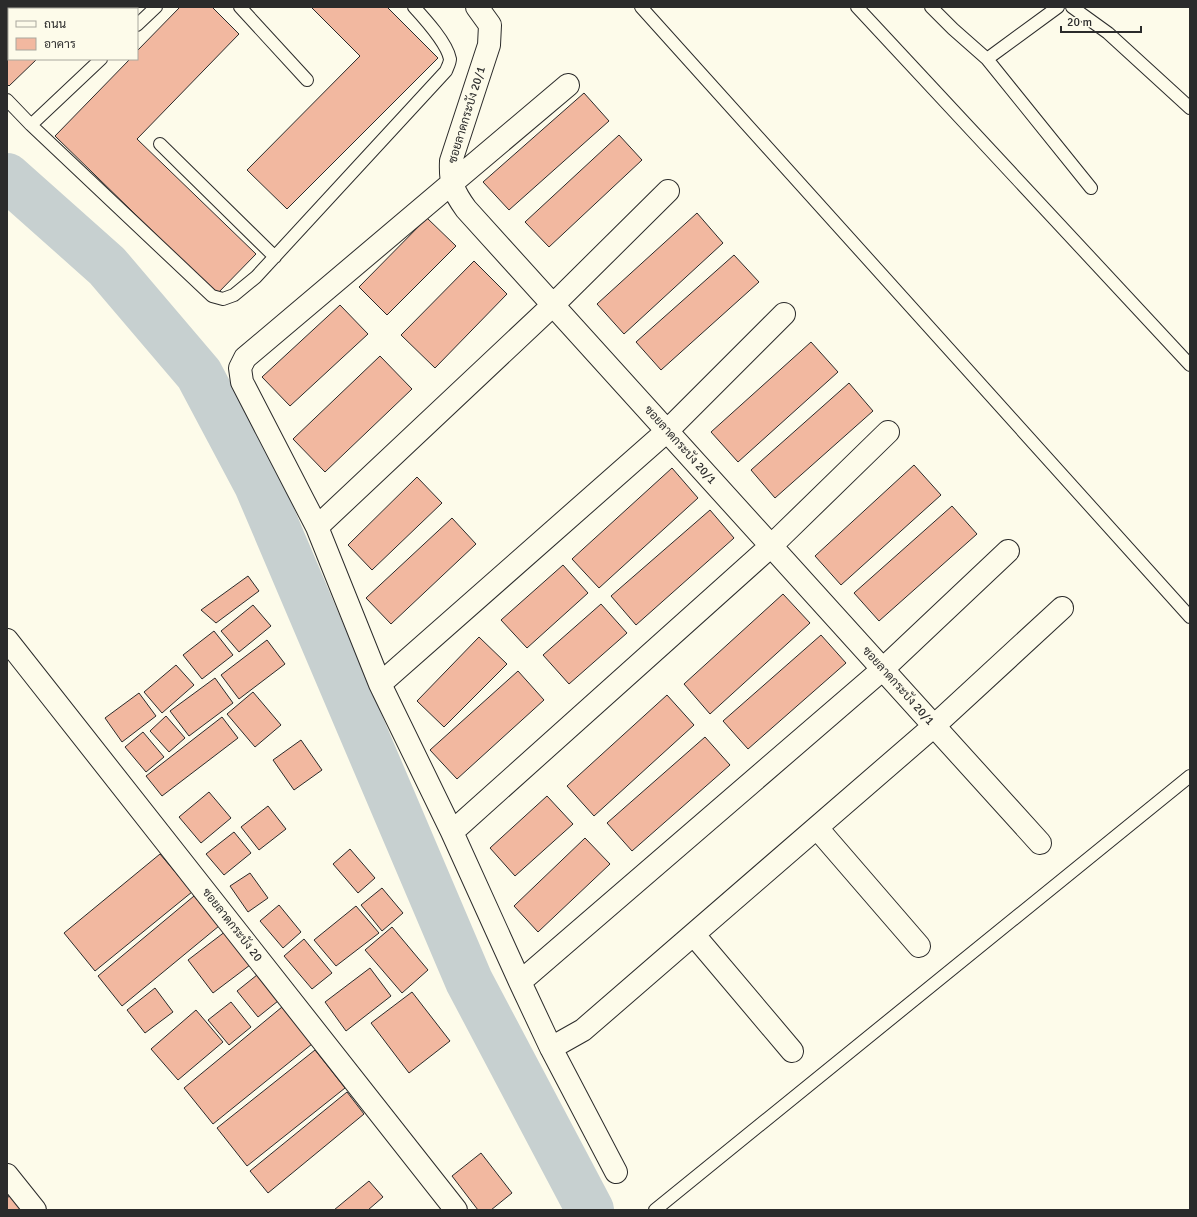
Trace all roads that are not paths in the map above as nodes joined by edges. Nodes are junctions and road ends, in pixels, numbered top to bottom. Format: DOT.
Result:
graph roads {
  1 [pos="156,7"];
  2 [pos="240,7"];
  3 [pos="414,7"];
  4 [pos="477,7"];
  5 [pos="642,7"];
  6 [pos="857,7"];
  7 [pos="931,7"];
  8 [pos="1058,7"];
  9 [pos="1072,7"];
  10 [pos="138,24"];
  11 [pos="987,59"];
  12 [pos="100,60"];
  13 [pos="307,80"];
  14 [pos="568,85"];
  15 [pos="7,100"];
  16 [pos="1190,108"];
  17 [pos="31,126"];
  18 [pos="160,144"];
  19 [pos="452,184"];
  20 [pos="1091,188"];
  21 [pos="668,191"];
  22 [pos="275,257"];
  23 [pos="553,305"];
  24 [pos="784,314"];
  25 [pos="1190,365"];
  26 [pos="667,431"];
  27 [pos="888,432"];
  28 [pos="317,527"];
  29 [pos="771,546"];
  30 [pos="1008,551"];
  31 [pos="1062,608"];
  32 [pos="1190,617"];
  33 [pos="7,640"];
  34 [pos="883,669"];
  35 [pos="380,684"];
  36 [pos="934,726"];
  37 [pos="1190,776"];
  38 [pos="817,828"];
  39 [pos="452,832"];
  40 [pos="1040,843"];
  41 [pos="694,935"];
  42 [pos="919,946"];
  43 [pos="520,982"];
  44 [pos="551,1048"];
  45 [pos="792,1051"];
  46 [pos="616,1172"];
  47 [pos="7,1175"];
  48 [pos="35,1210"];
  49 [pos="456,1210"];
  50 [pos="655,1210"];
  1 -- 10 [label="lane"];
  2 -- 13 [label="lane"];
  3 -- 22 [label="lane"];
  4 -- 19 [label="street, ซอยลาดกระบัง 20/1"];
  5 -- 32 [label="lane"];
  6 -- 25 [label="lane"];
  7 -- 11 [label="lane"];
  8 -- 11 [label="lane"];
  9 -- 16 [label="lane"];
  11 -- 20 [label="lane"];
  12 -- 17 [label="lane"];
  14 -- 19 [label="street"];
  15 -- 17 [label="lane"];
  17 -- 22 [label="lane"];
  18 -- 22 [label="lane"];
  19 -- 23 [label="street, ซอยลาดกระบัง 20/1"];
  19 -- 28 [label="street"];
  21 -- 23 [label="street"];
  23 -- 26 [label="street, ซอยลาดกระบัง 20/1"];
  23 -- 28 [label="street"];
  24 -- 26 [label="street"];
  26 -- 29 [label="street, ซอยลาดกระบัง 20/1"];
  26 -- 35 [label="street"];
  27 -- 29 [label="street"];
  28 -- 35 [label="street"];
  29 -- 34 [label="street, ซอยลาดกระบัง 20/1"];
  29 -- 39 [label="street"];
  30 -- 34 [label="street"];
  31 -- 36 [label="street"];
  33 -- 49 [label="street, ซอยลาดกระบัง 20"];
  34 -- 36 [label="street, ซอยลาดกระบัง 20/1"];
  34 -- 43 [label="street"];
  35 -- 39 [label="street"];
  36 -- 38 [label="street"];
  36 -- 40 [label="street, ซอยลาดกระบัง 20/1"];
  37 -- 50 [label="lane"];
  38 -- 41 [label="street"];
  38 -- 42 [label="street"];
  39 -- 43 [label="street"];
  41 -- 44 [label="street"];
  41 -- 45 [label="street"];
  43 -- 44 [label="street"];
  44 -- 46 [label="street"];
  47 -- 48 [label="street"];
}
